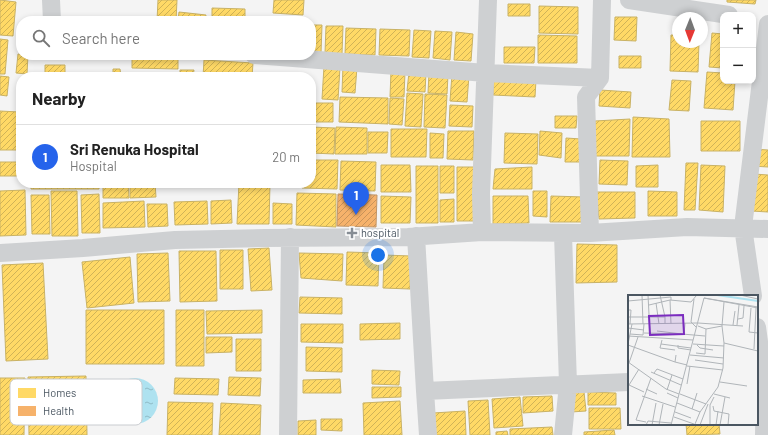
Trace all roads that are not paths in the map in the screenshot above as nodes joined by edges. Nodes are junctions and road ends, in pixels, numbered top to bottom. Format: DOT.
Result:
graph roads {
  1 [pos="51,0"];
  2 [pos="488,0"];
  3 [pos="602,0"];
  4 [pos="630,0"];
  5 [pos="720,14"];
  6 [pos="52,16"];
  7 [pos="756,19"];
  8 [pos="768,21"];
  9 [pos="768,24"];
  10 [pos="316,60"];
  11 [pos="486,73"];
  12 [pos="600,78"];
  13 [pos="743,228"];
  14 [pos="768,229"];
  15 [pos="482,232"];
  16 [pos="590,233"];
  17 [pos="563,234"];
  18 [pos="416,236"];
  19 [pos="290,237"];
  20 [pos="0,253"];
  21 [pos="753,295"];
  22 [pos="758,337"];
  23 [pos="628,382"];
  24 [pos="568,384"];
  25 [pos="763,385"];
  26 [pos="424,391"];
  27 [pos="288,435"];
  28 [pos="428,435"];
  29 [pos="564,435"];
  30 [pos="764,435"];
  1 -- 6 [label="street"];
  2 -- 11 [label="street"];
  3 -- 12 [label="street"];
  4 -- 5 [label="street"];
  7 -- 8 [label="street"];
  9 -- 13 [label="street"];
  10 -- 11 [label="street"];
  11 -- 12 [label="street"];
  11 -- 15 [label="street"];
  12 -- 16 [label="street"];
  13 -- 14 [label="street"];
  13 -- 16 [label="street"];
  13 -- 21 [label="street"];
  15 -- 17 [label="street"];
  15 -- 18 [label="street"];
  16 -- 17 [label="street"];
  17 -- 24 [label="street"];
  18 -- 19 [label="street"];
  18 -- 26 [label="street"];
  19 -- 20 [label="street"];
  19 -- 27 [label="street"];
  22 -- 25 [label="street"];
  23 -- 24 [label="street"];
  24 -- 26 [label="street"];
  24 -- 29 [label="street"];
  25 -- 30 [label="street"];
  26 -- 28 [label="street"];
}
